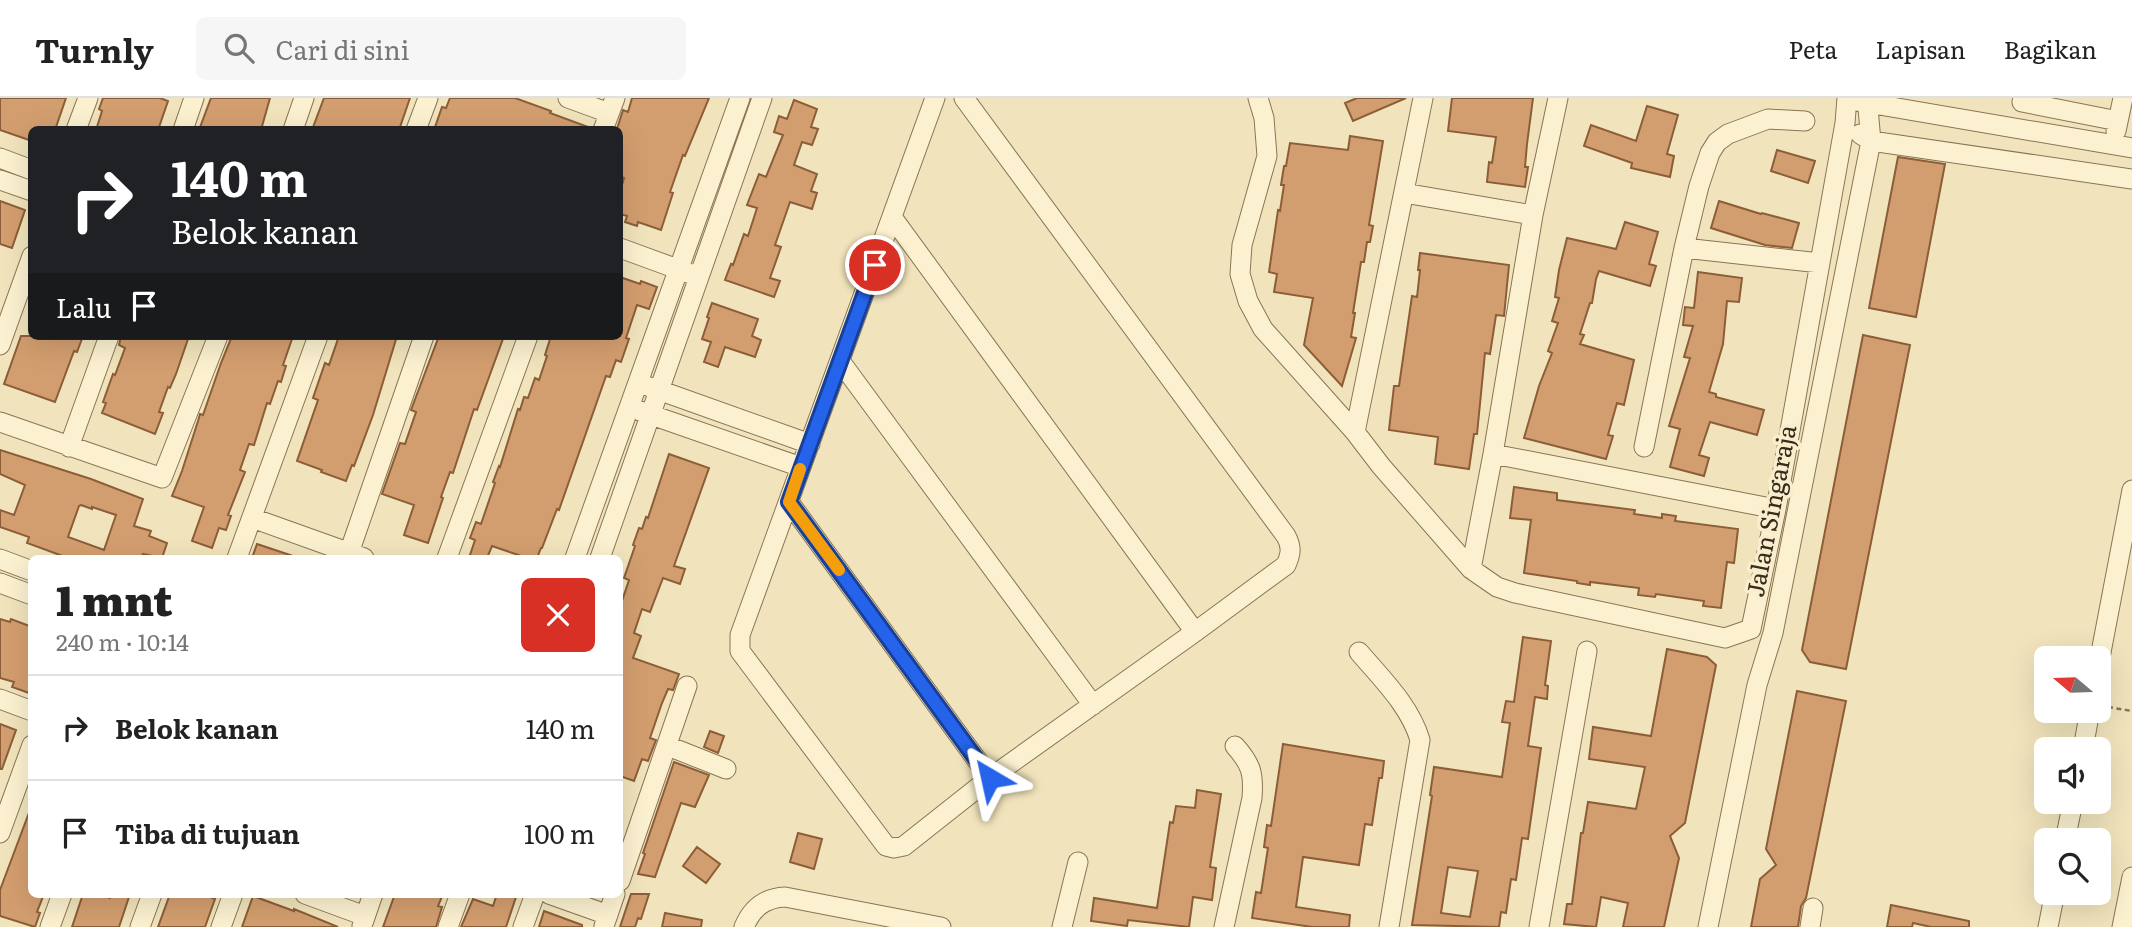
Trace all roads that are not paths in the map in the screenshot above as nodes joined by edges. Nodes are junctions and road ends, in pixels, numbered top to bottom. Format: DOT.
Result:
graph roads {
  1 [pos="88,98"];
  2 [pos="194,98"];
  3 [pos="304,98"];
  4 [pos="428,98"];
  5 [pos="568,98"];
  6 [pos="740,98"];
  7 [pos="762,98"];
  8 [pos="935,98"];
  9 [pos="964,98"];
  10 [pos="1258,98"];
  11 [pos="1423,98"];
  12 [pos="1558,98"];
  13 [pos="2023,98"];
  14 [pos="2123,98"];
  15 [pos="1857,100"];
  16 [pos="609,114"];
  17 [pos="1805,121"];
  18 [pos="2118,121"];
  19 [pos="1845,123"];
  20 [pos="78,126"];
  21 [pos="184,126"];
  22 [pos="294,126"];
  23 [pos="418,126"];
  24 [pos="1871,141"];
  25 [pos="2123,146"];
  26 [pos="0,158"];
  27 [pos="28,168"];
  28 [pos="2132,179"];
  29 [pos="0,180"];
  30 [pos="28,190"];
  31 [pos="1404,193"];
  32 [pos="1533,215"];
  33 [pos="892,217"];
  34 [pos="1684,248"];
  35 [pos="623,249"];
  36 [pos="1819,263"];
  37 [pos="28,267"];
  38 [pos="689,273"];
  39 [pos="108,340"];
  40 [pos="216,340"];
  41 [pos="317,340"];
  42 [pos="423,340"];
  43 [pos="527,340"];
  44 [pos="0,345"];
  45 [pos="840,361"];
  46 [pos="638,384"];
  47 [pos="661,390"];
  48 [pos="630,407"];
  49 [pos="652,415"];
  50 [pos="0,422"];
  51 [pos="1355,432"];
  52 [pos="810,444"];
  53 [pos="69,447"];
  54 [pos="1644,447"];
  55 [pos="1493,454"];
  56 [pos="802,467"];
  57 [pos="2132,489"];
  58 [pos="789,502"];
  59 [pos="1776,509"];
  60 [pos="252,518"];
  61 [pos="238,555"];
  62 [pos="354,555"];
  63 [pos="357,555"];
  64 [pos="448,555"];
  65 [pos="576,555"];
  66 [pos="601,555"];
  67 [pos="0,559"];
  68 [pos="1471,569"];
  69 [pos="28,570"];
  70 [pos="0,583"];
  71 [pos="28,593"];
  72 [pos="1195,632"];
  73 [pos="2102,646"];
  74 [pos="1587,651"];
  75 [pos="1359,652"];
  76 [pos="687,686"];
  77 [pos="0,699"];
  78 [pos="1093,705"];
  79 [pos="28,710"];
  80 [pos="668,746"];
  81 [pos="1235,746"];
  82 [pos="28,756"];
  83 [pos="726,769"];
  84 [pos="990,778"];
  85 [pos="0,833"];
  86 [pos="1078,862"];
  87 [pos="623,873"];
  88 [pos="2132,877"];
  89 [pos="61,898"];
  90 [pos="151,898"];
  91 [pos="232,898"];
  92 [pos="313,898"];
  93 [pos="372,898"];
  94 [pos="459,898"];
  95 [pos="534,898"];
  96 [pos="557,898"];
  97 [pos="614,898"];
  98 [pos="2052,905"];
  99 [pos="605,921"];
  100 [pos="363,922"];
  101 [pos="50,927"];
  102 [pos="140,927"];
  103 [pos="221,927"];
  104 [pos="448,927"];
  105 [pos="523,927"];
  106 [pos="744,927"];
  107 [pos="941,927"];
  108 [pos="1062,927"];
  109 [pos="1224,927"];
  110 [pos="1389,927"];
  111 [pos="1539,927"];
  112 [pos="1708,927"];
  113 [pos="2048,927"];
  114 [pos="2122,927"];
  1 -- 20 [label="street"];
  2 -- 21 [label="street"];
  3 -- 22 [label="street"];
  4 -- 23 [label="street"];
  5 -- 16 [label="street"];
  6 -- 38 [label="street"];
  7 -- 38 [label="street"];
  8 -- 33 [label="street"];
  9 -- 72 [label="street"];
  10 -- 51 [label="street"];
  11 -- 31 [label="street"];
  12 -- 32 [label="street"];
  13 -- 18 [label="street"];
  14 -- 18 [label="street"];
  15 -- 19 [label="street"];
  15 -- 24 [label="street, Jalan Singaraja"];
  15 -- 25 [label="street"];
  17 -- 34 [label="street"];
  18 -- 25 [label="street"];
  19 -- 24 [label="street"];
  19 -- 36 [label="street"];
  24 -- 28 [label="street"];
  24 -- 112 [label="street, Jalan Singaraja"];
  26 -- 27 [label="street"];
  29 -- 30 [label="street"];
  31 -- 32 [label="street"];
  31 -- 51 [label="street"];
  32 -- 55 [label="street"];
  33 -- 45 [label="street"];
  33 -- 72 [label="street"];
  34 -- 36 [label="street"];
  34 -- 54 [label="street"];
  35 -- 38 [label="street"];
  36 -- 59 [label="street"];
  37 -- 44 [label="street"];
  38 -- 46 [label="street"];
  38 -- 47 [label="street"];
  39 -- 53 [label="street"];
  40 -- 53 [label="street"];
  41 -- 60 [label="street"];
  42 -- 63 [label="street"];
  43 -- 64 [label="street"];
  45 -- 52 [label="street"];
  45 -- 78 [label="street"];
  46 -- 47 [label="street"];
  46 -- 48 [label="street"];
  47 -- 49 [label="street"];
  47 -- 52 [label="street"];
  48 -- 49 [label="street"];
  48 -- 65 [label="street"];
  49 -- 56 [label="street"];
  49 -- 66 [label="street"];
  50 -- 53 [label="street"];
  51 -- 68 [label="street"];
  52 -- 56 [label="street"];
  55 -- 59 [label="street"];
  55 -- 68 [label="street"];
  56 -- 58 [label="street"];
  57 -- 73 [label="street"];
  58 -- 84 [label="street"];
  58 -- 84 [label="street"];
  59 -- 68 [label="street"];
  60 -- 61 [label="street"];
  60 -- 62 [label="street"];
  67 -- 69 [label="street"];
  70 -- 71 [label="street"];
  72 -- 78 [label="street"];
  74 -- 111 [label="street"];
  75 -- 110 [label="street"];
  76 -- 80 [label="street"];
  77 -- 79 [label="street"];
  78 -- 84 [label="street"];
  80 -- 83 [label="street"];
  80 -- 87 [label="street"];
  81 -- 109 [label="street"];
  82 -- 85 [label="street"];
  86 -- 108 [label="street"];
  88 -- 114 [label="street"];
  89 -- 101 [label="street"];
  90 -- 102 [label="street"];
  91 -- 103 [label="street"];
  92 -- 100 [label="street"];
  93 -- 100 [label="street"];
  94 -- 104 [label="street"];
  95 -- 105 [label="street"];
  96 -- 99 [label="street"];
  97 -- 99 [label="street"];
  98 -- 113 [label="street"];
  106 -- 107 [label="street"];
}
